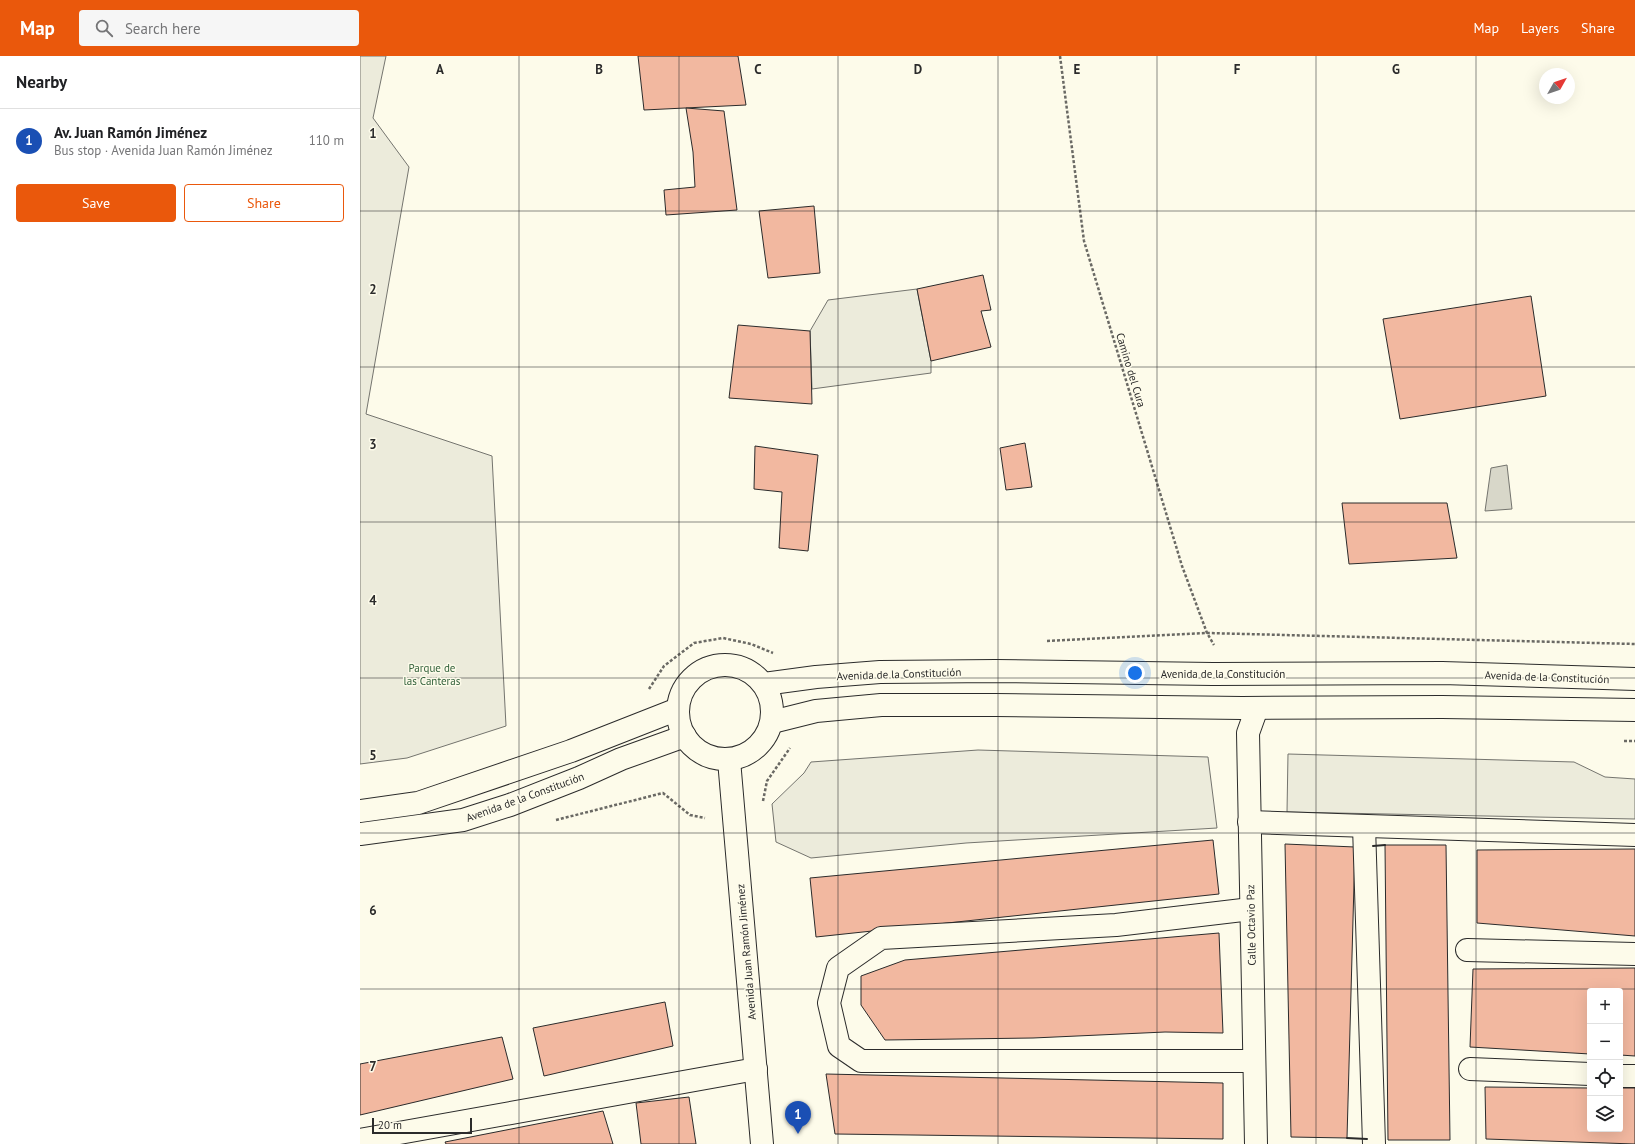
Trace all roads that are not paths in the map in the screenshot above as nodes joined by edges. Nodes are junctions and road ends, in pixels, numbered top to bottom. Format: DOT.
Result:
graph roads {
  1 [pos="1635,679"];
  2 [pos="764,684"];
  3 [pos="1257,708"];
  4 [pos="678,709"];
  5 [pos="1635,710"];
  6 [pos="772,722"];
  7 [pos="684,736"];
  8 [pos="729,760"];
  9 [pos="360,811"];
  10 [pos="1249,822"];
  11 [pos="1364,826"];
  12 [pos="360,834"];
  13 [pos="1635,835"];
  14 [pos="1251,909"];
  15 [pos="1467,950"];
  16 [pos="1635,954"];
  17 [pos="1254,1061"];
  18 [pos="756,1069"];
  19 [pos="1470,1069"];
  20 [pos="1587,1074"];
  21 [pos="1623,1076"];
  22 [pos="1635,1076"];
  23 [pos="360,1140"];
  24 [pos="762,1144"];
  25 [pos="1256,1144"];
  26 [pos="1374,1144"];
  1 -- 2 [label="street, Avenida de la Constitución"];
  2 -- 4 [label="street"];
  2 -- 6 [label="street"];
  3 -- 5 [label="street"];
  3 -- 6 [label="street"];
  3 -- 10 [label="street, Calle Octavio Paz"];
  4 -- 7 [label="street"];
  4 -- 9 [label="street"];
  6 -- 8 [label="street"];
  7 -- 8 [label="street"];
  7 -- 12 [label="street, Avenida de la Constitución"];
  8 -- 18 [label="street, Avenida Juan Ramón Jiménez"];
  10 -- 11 [label="street"];
  10 -- 14 [label="street, Calle Octavio Paz"];
  11 -- 13 [label="street"];
  11 -- 26 [label="street"];
  14 -- 17 [label="street, Calle Octavio Paz"];
  14 -- 17 [label="street"];
  15 -- 16 [label="street"];
  17 -- 25 [label="street, Calle Octavio Paz"];
  18 -- 23 [label="street"];
  18 -- 24 [label="street, Avenida Juan Ramón Jiménez"];
  19 -- 20 [label="street"];
  21 -- 22 [label="street"];
}
